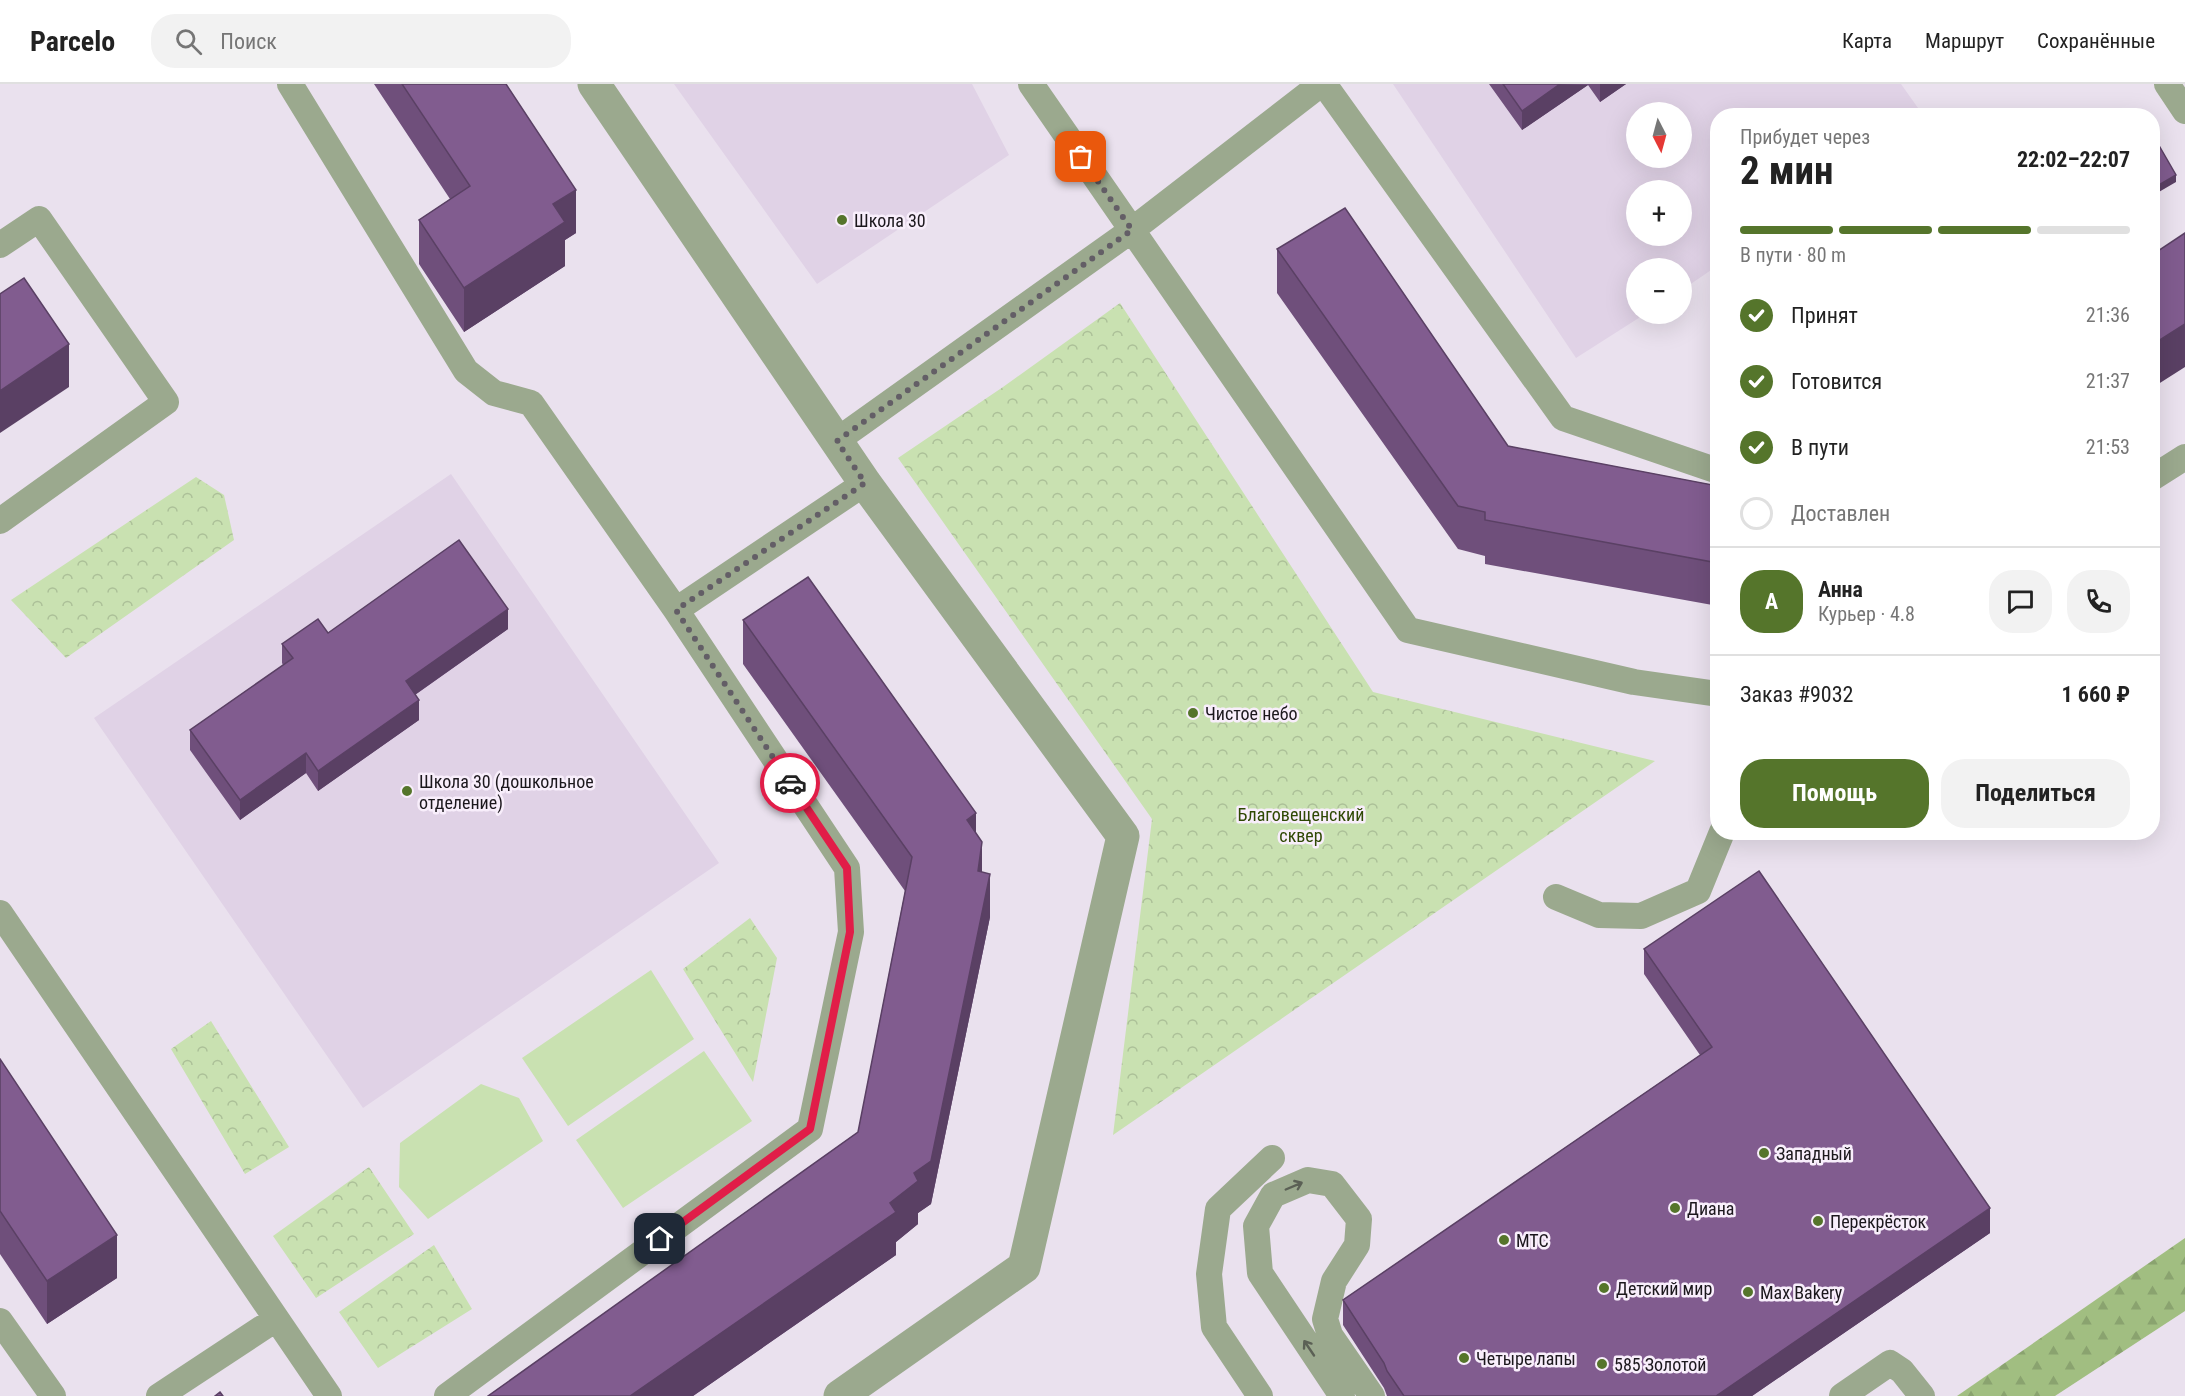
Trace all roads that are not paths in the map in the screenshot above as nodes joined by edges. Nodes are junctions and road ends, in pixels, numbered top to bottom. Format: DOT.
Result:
graph roads {
  1 [pos="290,84"];
  2 [pos="594,84"];
  3 [pos="1030,84"];
  4 [pos="1323,84"];
  5 [pos="2167,84"];
  6 [pos="2185,111"];
  7 [pos="1132,230"];
  8 [pos="0,245"];
  9 [pos="837,441"];
  10 [pos="2185,457"];
  11 [pos="1710,468"];
  12 [pos="2160,473"];
  13 [pos="865,483"];
  14 [pos="0,521"];
  15 [pos="676,610"];
  16 [pos="1710,693"];
  17 [pos="1719,840"];
  18 [pos="1556,897"];
  19 [pos="0,914"];
  20 [pos="1272,1158"];
  21 [pos="276,1319"];
  22 [pos="0,1321"];
  23 [pos="52,1396"];
  24 [pos="159,1396"];
  25 [pos="329,1396"];
  26 [pos="447,1396"];
  27 [pos="840,1396"];
  28 [pos="1260,1396"];
  29 [pos="1342,1396"];
  30 [pos="1372,1396"];
  31 [pos="1842,1396"];
  32 [pos="1922,1396"];
  1 -- 15 [label="lane"];
  2 -- 9 [label="street"];
  3 -- 7 [label="lane"];
  4 -- 7 [label="lane"];
  4 -- 11 [label="lane"];
  5 -- 6 [label="lane"];
  7 -- 9 [label="lane"];
  7 -- 16 [label="lane"];
  8 -- 14 [label="lane"];
  9 -- 13 [label="street"];
  10 -- 12 [label="lane"];
  13 -- 15 [label="lane"];
  13 -- 27 [label="street"];
  15 -- 26 [label="lane"];
  17 -- 18 [label="lane"];
  19 -- 21 [label="lane"];
  20 -- 28 [label="lane"];
  21 -- 24 [label="lane"];
  21 -- 25 [label="lane"];
  22 -- 23 [label="lane"];
  29 -- 30 [label="lane, one-way"];
  31 -- 32 [label="lane"];
}
